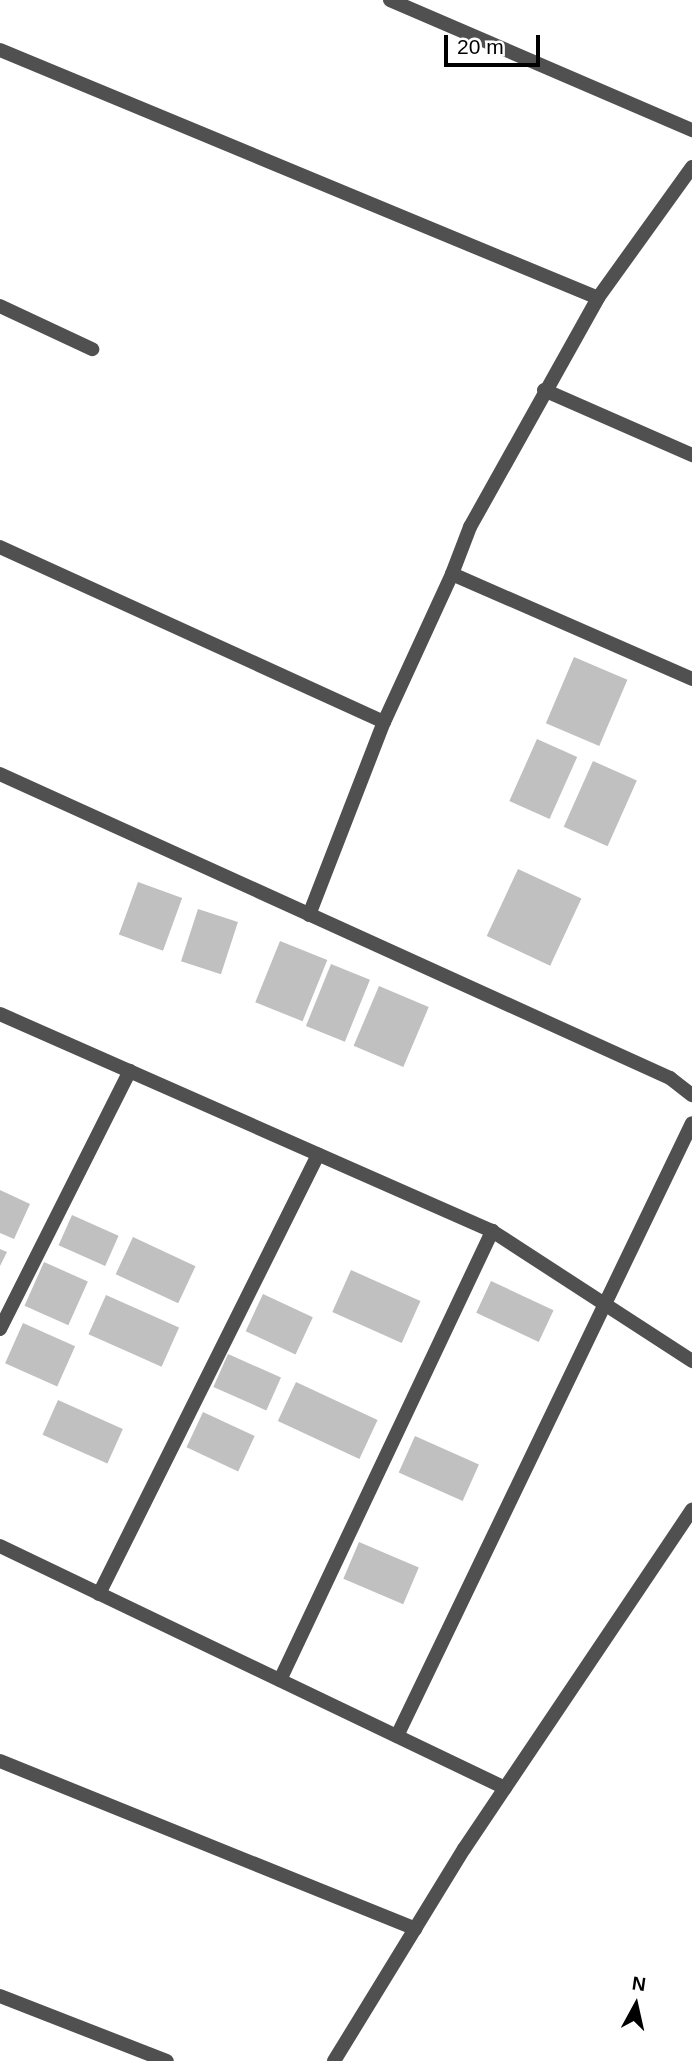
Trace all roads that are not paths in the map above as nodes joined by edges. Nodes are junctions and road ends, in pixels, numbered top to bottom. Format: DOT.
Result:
graph roads {
  1 [pos="390,0"];
  2 [pos="0,50"];
  3 [pos="692,130"];
  4 [pos="692,167"];
  5 [pos="598,298"];
  6 [pos="0,306"];
  7 [pos="92,349"];
  8 [pos="544,390"];
  9 [pos="692,455"];
  10 [pos="0,547"];
  11 [pos="452,574"];
  12 [pos="692,679"];
  13 [pos="384,722"];
  14 [pos="0,774"];
  15 [pos="309,915"];
  16 [pos="0,1014"];
  17 [pos="130,1071"];
  18 [pos="692,1095"];
  19 [pos="692,1123"];
  20 [pos="318,1153"];
  21 [pos="492,1231"];
  22 [pos="608,1306"];
  23 [pos="0,1329"];
  24 [pos="692,1361"];
  25 [pos="692,1510"];
  26 [pos="0,1546"];
  27 [pos="99,1594"];
  28 [pos="280,1681"];
  29 [pos="397,1736"];
  30 [pos="0,1761"];
  31 [pos="505,1788"];
  32 [pos="415,1929"];
  33 [pos="0,1996"];
  34 [pos="167,2061"];
  35 [pos="334,2061"];
  1 -- 3 [label="street"];
  2 -- 5 [label="street"];
  4 -- 5 [label="street"];
  5 -- 8 [label="street"];
  6 -- 7 [label="street"];
  8 -- 9 [label="street"];
  8 -- 11 [label="street"];
  10 -- 13 [label="street"];
  11 -- 12 [label="street"];
  11 -- 13 [label="street"];
  13 -- 15 [label="street"];
  14 -- 15 [label="street"];
  15 -- 18 [label="street"];
  16 -- 17 [label="street"];
  17 -- 20 [label="street"];
  17 -- 23 [label="street"];
  19 -- 22 [label="street"];
  20 -- 21 [label="street"];
  20 -- 27 [label="street"];
  21 -- 22 [label="street"];
  21 -- 28 [label="street"];
  22 -- 24 [label="street"];
  22 -- 29 [label="street"];
  25 -- 31 [label="street"];
  26 -- 27 [label="street"];
  27 -- 28 [label="street"];
  28 -- 29 [label="street"];
  29 -- 31 [label="street"];
  30 -- 32 [label="street"];
  31 -- 32 [label="street"];
  32 -- 35 [label="street"];
  33 -- 34 [label="street"];
}
